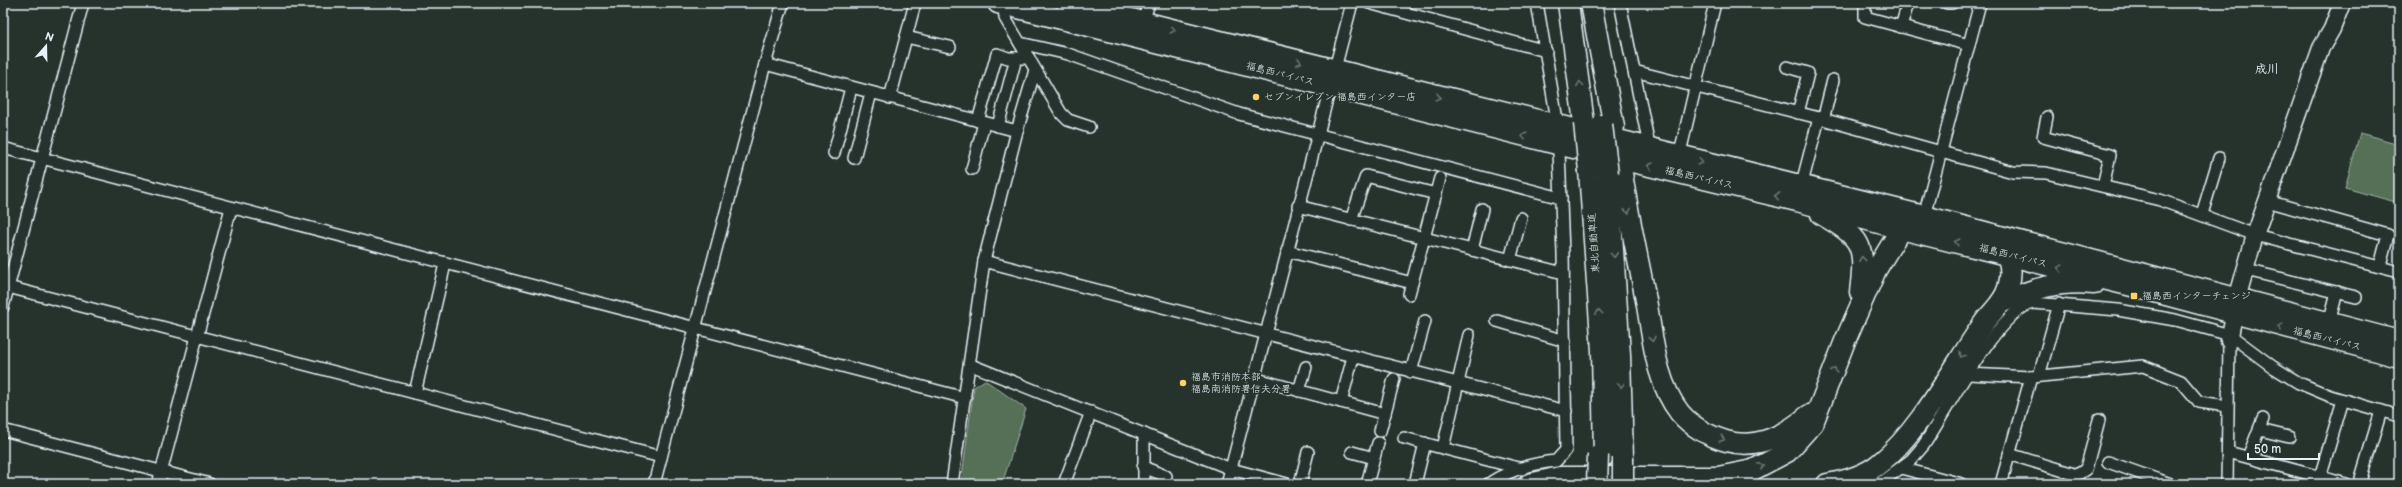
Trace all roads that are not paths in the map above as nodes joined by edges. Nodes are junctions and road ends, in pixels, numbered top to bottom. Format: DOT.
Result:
graph roads {
  1 [pos="84,3"];
  2 [pos="783,3"];
  3 [pos="915,3"];
  4 [pos="1067,3"];
  5 [pos="1149,3"];
  6 [pos="1352,3"];
  7 [pos="1369,3"];
  8 [pos="1537,3"];
  9 [pos="1568,3"];
  10 [pos="1587,3"];
  11 [pos="1591,3"];
  12 [pos="1620,3"];
  13 [pos="1715,3"];
  14 [pos="1865,3"];
  15 [pos="1908,3"];
  16 [pos="1947,3"];
  17 [pos="1952,3"];
  18 [pos="1980,3"];
  19 [pos="2342,3"];
  20 [pos="1001,4"];
  21 [pos="1143,23"];
  22 [pos="1901,27"];
  23 [pos="906,36"];
  24 [pos="1020,43"];
  25 [pos="1969,45"];
  26 [pos="950,47"];
  27 [pos="1546,51"];
  28 [pos="1016,58"];
  29 [pos="1029,58"];
  30 [pos="765,64"];
  31 [pos="1787,67"];
  32 [pos="1035,70"];
  33 [pos="1634,71"];
  34 [pos="1331,79"];
  35 [pos="1832,80"];
  36 [pos="851,88"];
  37 [pos="1694,88"];
  38 [pos="871,93"];
  39 [pos="890,98"];
  40 [pos="1798,113"];
  41 [pos="2046,118"];
  42 [pos="1821,119"];
  43 [pos="981,122"];
  44 [pos="1600,125"];
  45 [pos="998,126"];
  46 [pos="1089,127"];
  47 [pos="1017,131"];
  48 [pos="1317,134"];
  49 [pos="1557,135"];
  50 [pos="3,148"];
  51 [pos="1650,150"];
  52 [pos="834,153"];
  53 [pos="1941,153"];
  54 [pos="1679,157"];
  55 [pos="854,158"];
  56 [pos="2219,158"];
  57 [pos="42,159"];
  58 [pos="972,169"];
  59 [pos="1615,173"];
  60 [pos="1440,178"];
  61 [pos="2103,186"];
  62 [pos="1436,194"];
  63 [pos="1799,194"];
  64 [pos="1561,198"];
  65 [pos="2267,201"];
  66 [pos="1298,206"];
  67 [pos="231,208"];
  68 [pos="1482,209"];
  69 [pos="2202,214"];
  70 [pos="1924,216"];
  71 [pos="1521,218"];
  72 [pos="1351,220"];
  73 [pos="1901,229"];
  74 [pos="1994,235"];
  75 [pos="2255,235"];
  76 [pos="1425,238"];
  77 [pos="1472,250"];
  78 [pos="1287,251"];
  79 [pos="2008,255"];
  80 [pos="1510,260"];
  81 [pos="984,261"];
  82 [pos="445,264"];
  83 [pos="2380,266"];
  84 [pos="2246,270"];
  85 [pos="2399,272"];
  86 [pos="1563,273"];
  87 [pos="1412,283"];
  88 [pos="8,287"];
  89 [pos="2136,287"];
  90 [pos="2337,292"];
  91 [pos="1409,294"];
  92 [pos="2356,297"];
  93 [pos="2002,302"];
  94 [pos="2059,304"];
  95 [pos="3,307"];
  96 [pos="2236,307"];
  97 [pos="1857,312"];
  98 [pos="1425,321"];
  99 [pos="1497,321"];
  100 [pos="2329,323"];
  101 [pos="696,328"];
  102 [pos="1265,334"];
  103 [pos="1469,335"];
  104 [pos="197,336"];
  105 [pos="2230,338"];
  106 [pos="1565,341"];
  107 [pos="2399,341"];
  108 [pos="2399,357"];
  109 [pos="1353,358"];
  110 [pos="971,365"];
  111 [pos="1306,367"];
  112 [pos="1411,372"];
  113 [pos="1968,374"];
  114 [pos="2035,376"];
  115 [pos="1253,378"];
  116 [pos="1394,379"];
  117 [pos="1457,384"];
  118 [pos="1299,390"];
  119 [pos="414,393"];
  120 [pos="965,398"];
  121 [pos="2343,400"];
  122 [pos="1341,402"];
  123 [pos="2227,406"];
  124 [pos="1820,407"];
  125 [pos="1566,411"];
  126 [pos="2381,411"];
  127 [pos="1091,412"];
  128 [pos="1385,414"];
  129 [pos="2399,416"];
  130 [pos="2264,419"];
  131 [pos="2099,420"];
  132 [pos="3,430"];
  133 [pos="2260,430"];
  134 [pos="1380,431"];
  135 [pos="1144,434"];
  136 [pos="2289,437"];
  137 [pos="1404,438"];
  138 [pos="1378,443"];
  139 [pos="1425,443"];
  140 [pos="1443,448"];
  141 [pos="1308,452"];
  142 [pos="1352,452"];
  143 [pos="2228,452"];
  144 [pos="2009,454"];
  145 [pos="661,457"];
  146 [pos="1608,457"];
  147 [pos="2248,457"];
  148 [pos="1374,458"];
  149 [pos="2108,462"];
  150 [pos="1143,467"];
  151 [pos="1901,468"];
  152 [pos="1231,469"];
  153 [pos="161,471"];
  154 [pos="1166,476"];
  155 [pos="1526,476"];
  156 [pos="2320,477"];
  157 [pos="2361,478"];
  158 [pos="158,484"];
  159 [pos="210,484"];
  160 [pos="654,484"];
  161 [pos="952,484"];
  162 [pos="1064,484"];
  163 [pos="1144,484"];
  164 [pos="1227,484"];
  165 [pos="1288,484"];
  166 [pos="1300,484"];
  167 [pos="1367,484"];
  168 [pos="1415,484"];
  169 [pos="1488,484"];
  170 [pos="1597,484"];
  171 [pos="1605,484"];
  172 [pos="1623,484"];
  173 [pos="1827,484"];
  174 [pos="1879,484"];
  175 [pos="1962,484"];
  176 [pos="2001,484"];
  177 [pos="2170,484"];
  178 [pos="2227,484"];
  179 [pos="2346,484"];
  1 -- 57 [label="street"];
  2 -- 30 [label="street"];
  3 -- 23 [label="street"];
  4 -- 21 [label="highway, 福島西バイパス"];
  5 -- 21 [label="street"];
  6 -- 34 [label="street"];
  7 -- 27 [label="street"];
  8 -- 27 [label="street"];
  44 -- 9 [label="highway, 東北自動車道, one-way"];
  10 -- 44 [label="highway, 東北自動車道"];
  11 -- 44 [label="highway"];
  12 -- 33 [label="street"];
  13 -- 37 [label="street"];
  14 -- 22 [label="street"];
  15 -- 22 [label="street"];
  16 -- 17 [label="street"];
  18 -- 25 [label="street"];
  19 -- 65 [label="street"];
  20 -- 24 [label="street"];
  20 -- 34 [label="highway, 福島西バイパス"];
  21 -- 34 [label="highway, 福島西バイパス, one-way"];
  22 -- 25 [label="street"];
  23 -- 26 [label="street"];
  23 -- 39 [label="street"];
  24 -- 29 [label="street"];
  24 -- 48 [label="street"];
  25 -- 53 [label="street"];
  27 -- 49 [label="street"];
  28 -- 29 [label="street"];
  28 -- 43 [label="street"];
  28 -- 45 [label="street"];
  29 -- 32 [label="street"];
  30 -- 36 [label="street"];
  30 -- 101 [label="street"];
  31 -- 40 [label="street"];
  32 -- 46 [label="street"];
  32 -- 47 [label="street"];
  33 -- 37 [label="street"];
  33 -- 51 [label="street"];
  34 -- 48 [label="street"];
  34 -- 49 [label="highway, 福島西バイパス"];
  35 -- 42 [label="street"];
  36 -- 38 [label="street"];
  36 -- 52 [label="street"];
  37 -- 40 [label="street"];
  37 -- 54 [label="street"];
  38 -- 39 [label="street"];
  38 -- 55 [label="street"];
  39 -- 43 [label="street"];
  40 -- 42 [label="street"];
  41 -- 61 [label="street"];
  42 -- 53 [label="street"];
  42 -- 63 [label="street"];
  43 -- 45 [label="street"];
  43 -- 58 [label="street"];
  44 -- 59 [label="highway"];
  146 -- 44 [label="highway, 東北自動車道, one-way, bridge"];
  45 -- 47 [label="street"];
  47 -- 81 [label="street"];
  48 -- 64 [label="street"];
  48 -- 66 [label="street"];
  49 -- 51 [label="highway, 福島西バイパス"];
  63 -- 49 [label="highway, 福島西バイパス, one-way"];
  49 -- 64 [label="street"];
  50 -- 57 [label="street"];
  51 -- 54 [label="highway, 福島西バイパス"];
  53 -- 61 [label="street"];
  53 -- 70 [label="street"];
  54 -- 63 [label="highway, 福島西バイパス, one-way"];
  56 -- 69 [label="street"];
  57 -- 67 [label="street"];
  57 -- 88 [label="street"];
  59 -- 124 [label="highway, one-way"];
  59 -- 146 [label="highway, 東北自動車道, one-way"];
  60 -- 62 [label="street"];
  61 -- 69 [label="street"];
  62 -- 72 [label="street"];
  62 -- 76 [label="street"];
  63 -- 70 [label="highway, 福島西バイパス"];
  63 -- 73 [label="highway, 福島西バイパス"];
  97 -- 63 [label="highway, one-way"];
  64 -- 86 [label="street"];
  65 -- 75 [label="street"];
  65 -- 83 [label="street"];
  66 -- 72 [label="street"];
  66 -- 78 [label="street"];
  67 -- 82 [label="street"];
  67 -- 104 [label="street"];
  68 -- 77 [label="street"];
  69 -- 75 [label="street"];
  70 -- 73 [label="highway"];
  70 -- 74 [label="highway, 福島西バイパス"];
  71 -- 80 [label="street"];
  72 -- 76 [label="street"];
  79 -- 73 [label="highway, 福島西バイパス, one-way"];
  73 -- 97 [label="highway"];
  74 -- 79 [label="highway"];
  74 -- 96 [label="highway, 福島西バイパス"];
  75 -- 83 [label="street"];
  75 -- 84 [label="street"];
  76 -- 77 [label="street"];
  76 -- 87 [label="street"];
  77 -- 80 [label="street"];
  78 -- 87 [label="street"];
  78 -- 102 [label="street"];
  89 -- 79 [label="highway, 福島西バイパス, one-way"];
  79 -- 93 [label="highway"];
  80 -- 86 [label="street"];
  81 -- 102 [label="street"];
  81 -- 110 [label="street"];
  82 -- 101 [label="street"];
  82 -- 119 [label="street"];
  83 -- 85 [label="street"];
  84 -- 90 [label="street"];
  84 -- 96 [label="street"];
  86 -- 106 [label="street"];
  87 -- 91 [label="street"];
  88 -- 95 [label="street"];
  88 -- 104 [label="street"];
  89 -- 93 [label="highway"];
  89 -- 96 [label="highway, 福島西バイパス"];
  90 -- 92 [label="street"];
  90 -- 100 [label="street"];
  93 -- 173 [label="highway, one-way"];
  94 -- 105 [label="street"];
  94 -- 113 [label="street"];
  94 -- 114 [label="street"];
  96 -- 100 [label="highway, 福島西バイパス"];
  96 -- 105 [label="street"];
  108 -- 96 [label="highway, 福島西バイパス, one-way"];
  124 -- 97 [label="highway, one-way"];
  98 -- 112 [label="street"];
  99 -- 106 [label="street"];
  100 -- 107 [label="highway, 福島西バイパス"];
  101 -- 120 [label="street"];
  101 -- 145 [label="street"];
  102 -- 109 [label="street"];
  102 -- 115 [label="street"];
  103 -- 117 [label="street"];
  104 -- 119 [label="street"];
  104 -- 153 [label="street"];
  105 -- 121 [label="street"];
  105 -- 123 [label="street"];
  106 -- 125 [label="street"];
  109 -- 112 [label="street"];
  109 -- 122 [label="street"];
  110 -- 120 [label="street"];
  110 -- 127 [label="street"];
  111 -- 118 [label="street"];
  112 -- 117 [label="street"];
  113 -- 114 [label="street"];
  113 -- 151 [label="street"];
  114 -- 123 [label="street"];
  114 -- 144 [label="street"];
  115 -- 118 [label="street"];
  115 -- 152 [label="street"];
  116 -- 128 [label="street"];
  117 -- 125 [label="street"];
  117 -- 140 [label="street"];
  118 -- 122 [label="street"];
  119 -- 145 [label="street"];
  120 -- 161 [label="street"];
  121 -- 126 [label="street"];
  121 -- 156 [label="street"];
  122 -- 128 [label="street"];
  123 -- 143 [label="street"];
  155 -- 124 [label="highway, one-way"];
  125 -- 155 [label="street"];
  126 -- 129 [label="street"];
  126 -- 157 [label="street"];
  127 -- 135 [label="street"];
  127 -- 162 [label="street"];
  128 -- 134 [label="street"];
  130 -- 133 [label="street"];
  131 -- 144 [label="street"];
  132 -- 153 [label="street"];
  133 -- 136 [label="street"];
  133 -- 147 [label="street"];
  135 -- 150 [label="street"];
  135 -- 152 [label="street"];
  137 -- 139 [label="street"];
  138 -- 148 [label="street"];
  139 -- 140 [label="street"];
  139 -- 168 [label="street"];
  140 -- 155 [label="street"];
  141 -- 166 [label="street"];
  142 -- 148 [label="street"];
  143 -- 147 [label="street"];
  143 -- 178 [label="street"];
  144 -- 176 [label="street"];
  145 -- 160 [label="street"];
  146 -- 170 [label="highway, bridge"];
  146 -- 171 [label="highway, 東北自動車道"];
  146 -- 172 [label="highway, 東北自動車道, bridge"];
  147 -- 156 [label="street"];
  148 -- 167 [label="street"];
  149 -- 177 [label="street"];
  150 -- 154 [label="street"];
  150 -- 163 [label="street"];
  151 -- 174 [label="street"];
  151 -- 175 [label="street"];
  152 -- 164 [label="street"];
  152 -- 165 [label="street"];
  153 -- 158 [label="street"];
  153 -- 159 [label="street"];
  155 -- 169 [label="street"];
  156 -- 179 [label="street"];
}
